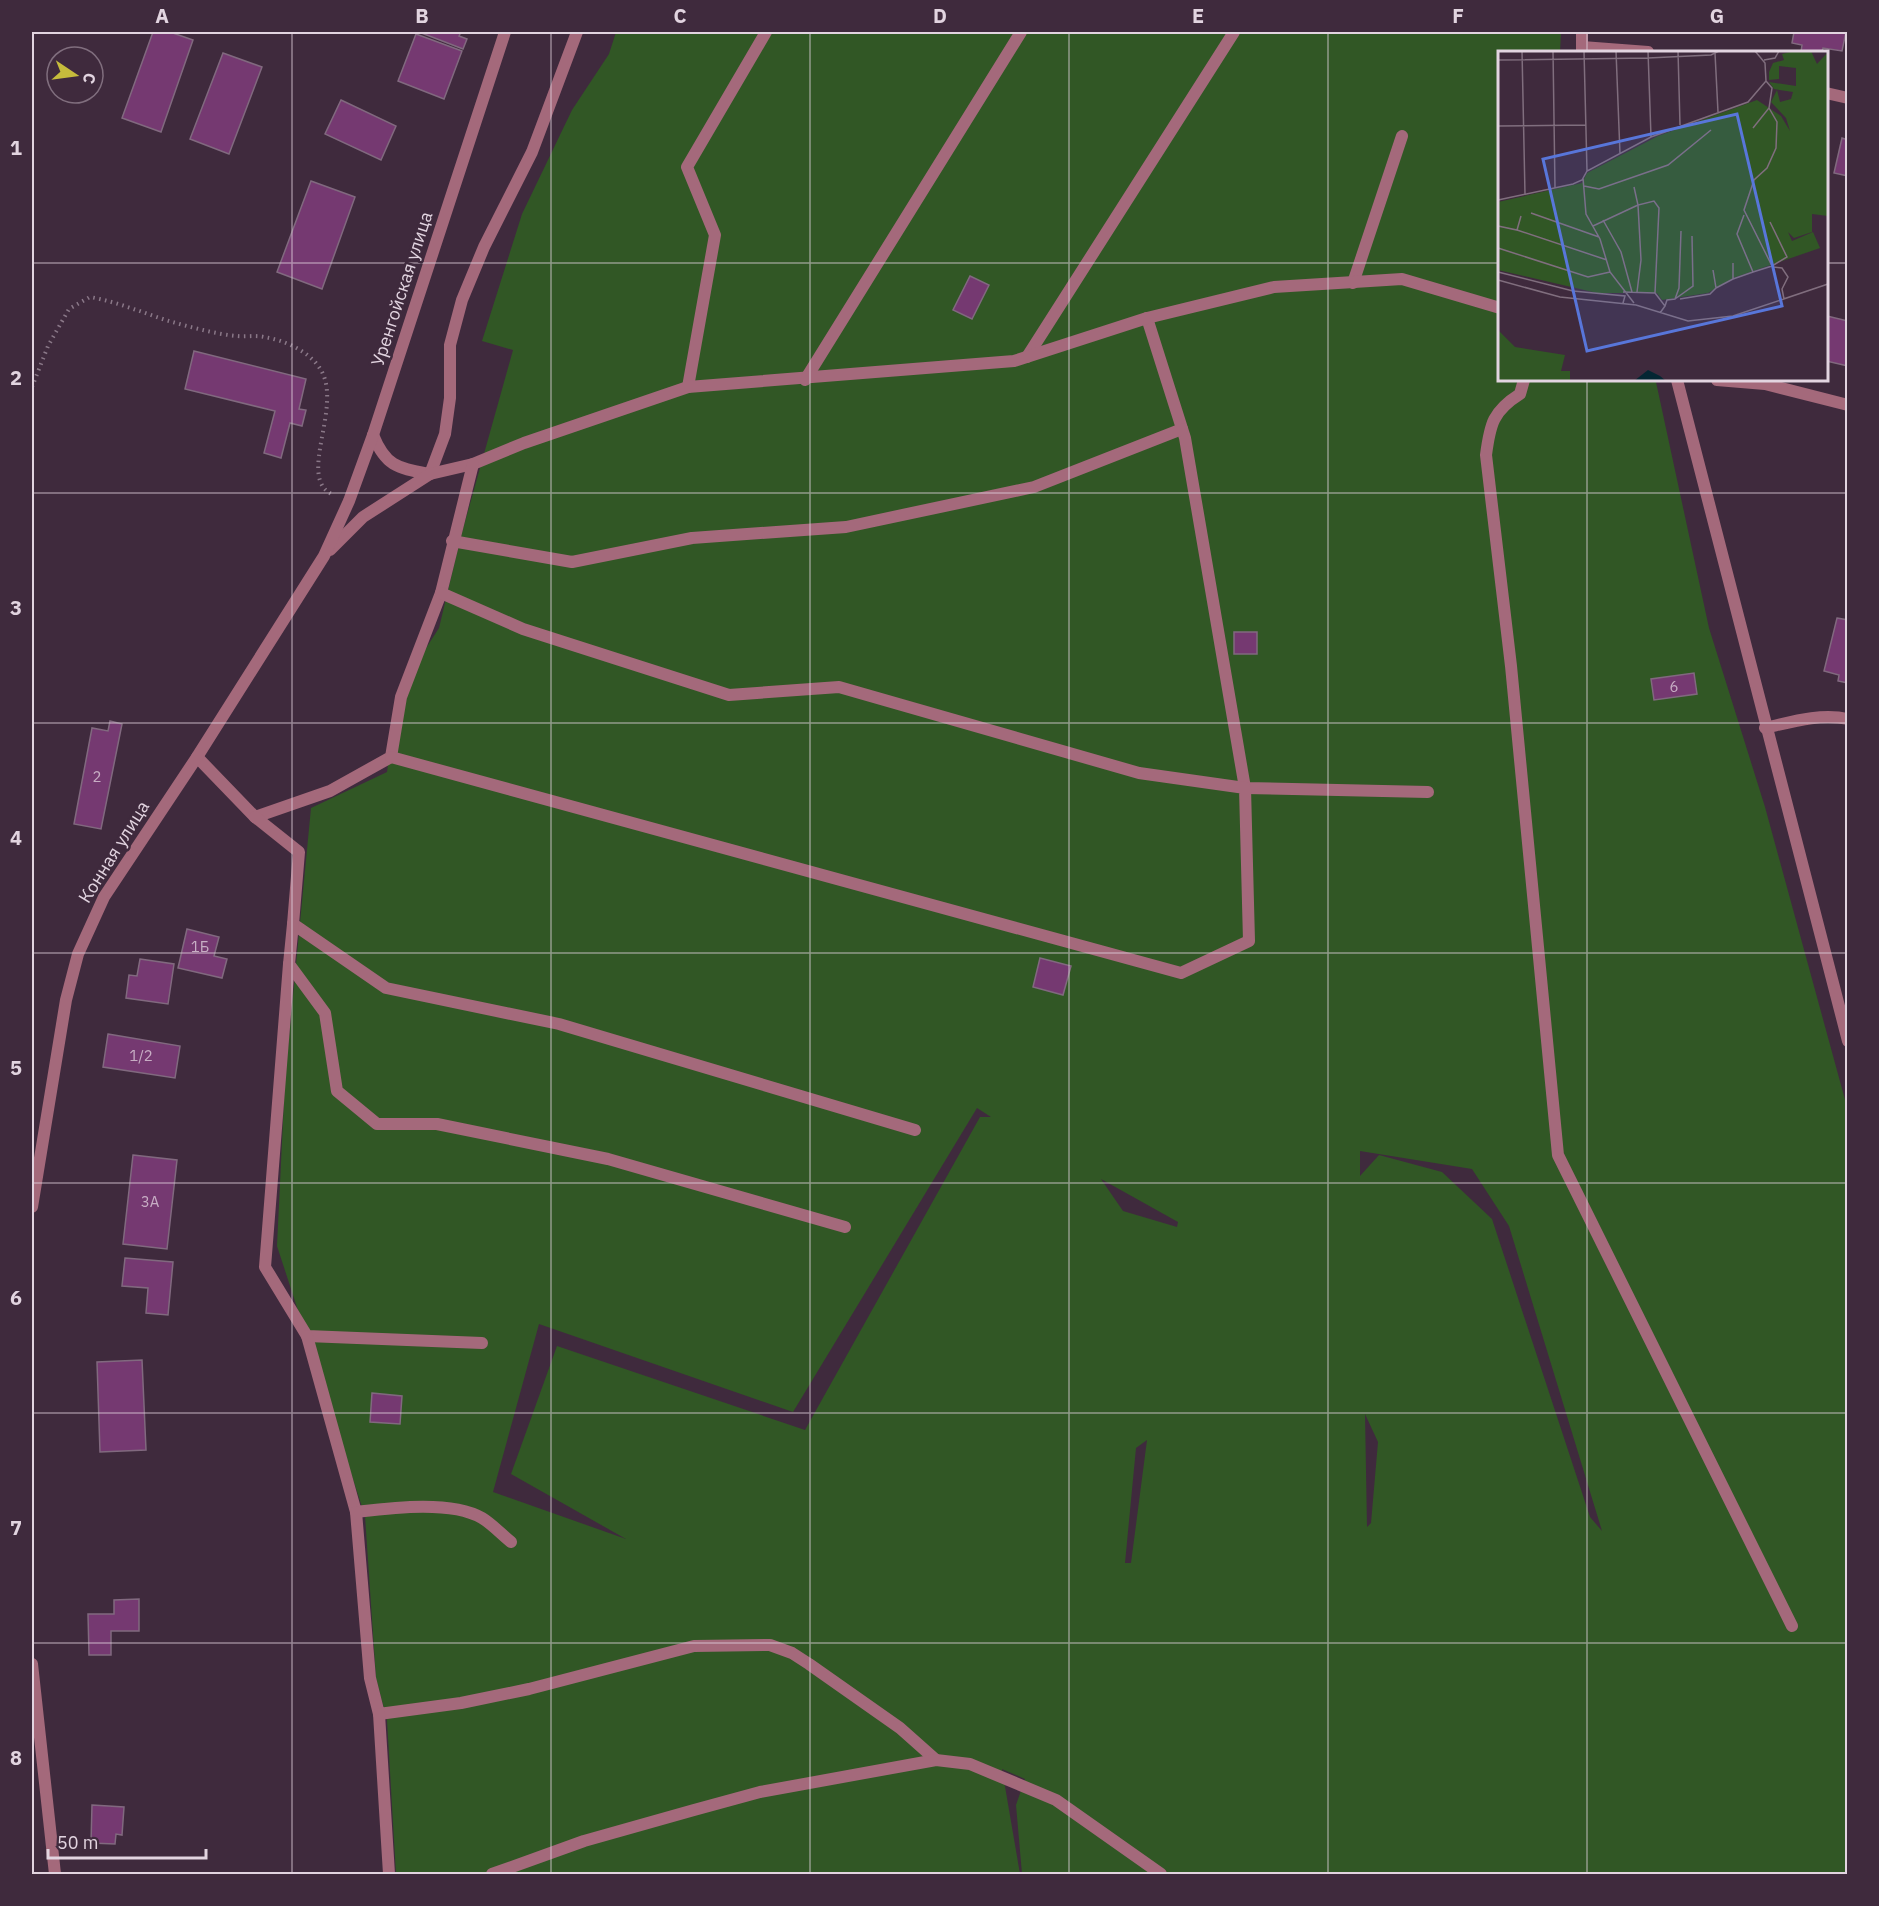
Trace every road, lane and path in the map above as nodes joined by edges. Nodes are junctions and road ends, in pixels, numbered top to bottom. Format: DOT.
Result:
graph roads {
  1 [pos="506,32"];
  2 [pos="577,32"];
  3 [pos="766,32"];
  4 [pos="1021,32"];
  5 [pos="1234,32"];
  6 [pos="1582,32"];
  7 [pos="1582,50"];
  8 [pos="1615,51"];
  9 [pos="1828,93"];
  10 [pos="1848,98"];
  11 [pos="1402,136"];
  12 [pos="1353,283"];
  13 [pos="1498,307"];
  14 [pos="1147,318"];
  15 [pos="1028,357"];
  16 [pos="805,380"];
  17 [pos="1524,381"];
  18 [pos="1681,381"];
  19 [pos="1729,381"];
  20 [pos="32,387"];
  21 [pos="688,387"];
  22 [pos="1848,405"];
  23 [pos="1182,429"];
  24 [pos="373,435"];
  25 [pos="473,464"];
  26 [pos="430,474"];
  27 [pos="349,501"];
  28 [pos="452,542"];
  29 [pos="324,555"];
  30 [pos="441,593"];
  31 [pos="1848,718"];
  32 [pos="1765,728"];
  33 [pos="197,757"];
  34 [pos="391,757"];
  35 [pos="1245,788"];
  36 [pos="1428,792"];
  37 [pos="255,817"];
  38 [pos="293,924"];
  39 [pos="289,964"];
  40 [pos="1848,1041"];
  41 [pos="915,1130"];
  42 [pos="32,1207"];
  43 [pos="845,1227"];
  44 [pos="307,1336"];
  45 [pos="482,1343"];
  46 [pos="356,1512"];
  47 [pos="511,1542"];
  48 [pos="1792,1626"];
  49 [pos="32,1664"];
  50 [pos="379,1714"];
  51 [pos="936,1760"];
  52 [pos="55,1875"];
  53 [pos="389,1875"];
  54 [pos="492,1875"];
  55 [pos="1161,1875"];
  1 -- 24 [label="street, Уренгойская улица"];
  2 -- 26 [label="street"];
  3 -- 21 [label="street"];
  4 -- 16 [label="street"];
  5 -- 15 [label="street"];
  6 -- 7 [label="street"];
  7 -- 8 [label="street"];
  9 -- 10 [label="street"];
  11 -- 12 [label="street"];
  12 -- 13 [label="street"];
  12 -- 14 [label="street"];
  14 -- 15 [label="street"];
  14 -- 23 [label="street"];
  15 -- 16 [label="street"];
  16 -- 21 [label="street"];
  17 -- 48 [label="street"];
  18 -- 32 [label="street"];
  19 -- 22 [label="street"];
  20 -- 27 [label="path"];
  21 -- 25 [label="street"];
  23 -- 28 [label="street"];
  23 -- 35 [label="street"];
  24 -- 26 [label="street"];
  24 -- 27 [label="street, Уренгойская улица"];
  25 -- 26 [label="street"];
  25 -- 28 [label="street"];
  26 -- 29 [label="street"];
  27 -- 29 [label="street, Уренгойская улица"];
  28 -- 30 [label="street"];
  29 -- 33 [label="street, Конная улица"];
  30 -- 34 [label="street"];
  30 -- 35 [label="street"];
  31 -- 32 [label="street"];
  32 -- 40 [label="street"];
  33 -- 37 [label="street"];
  33 -- 42 [label="street, Конная улица"];
  34 -- 35 [label="street"];
  34 -- 37 [label="street"];
  35 -- 36 [label="street"];
  37 -- 38 [label="street"];
  38 -- 39 [label="street"];
  38 -- 41 [label="street"];
  39 -- 43 [label="street"];
  39 -- 44 [label="street"];
  44 -- 45 [label="street"];
  44 -- 46 [label="street"];
  46 -- 47 [label="street"];
  46 -- 50 [label="street"];
  49 -- 52 [label="street"];
  50 -- 51 [label="street"];
  50 -- 53 [label="street"];
  51 -- 54 [label="street"];
  51 -- 55 [label="street"];
}
